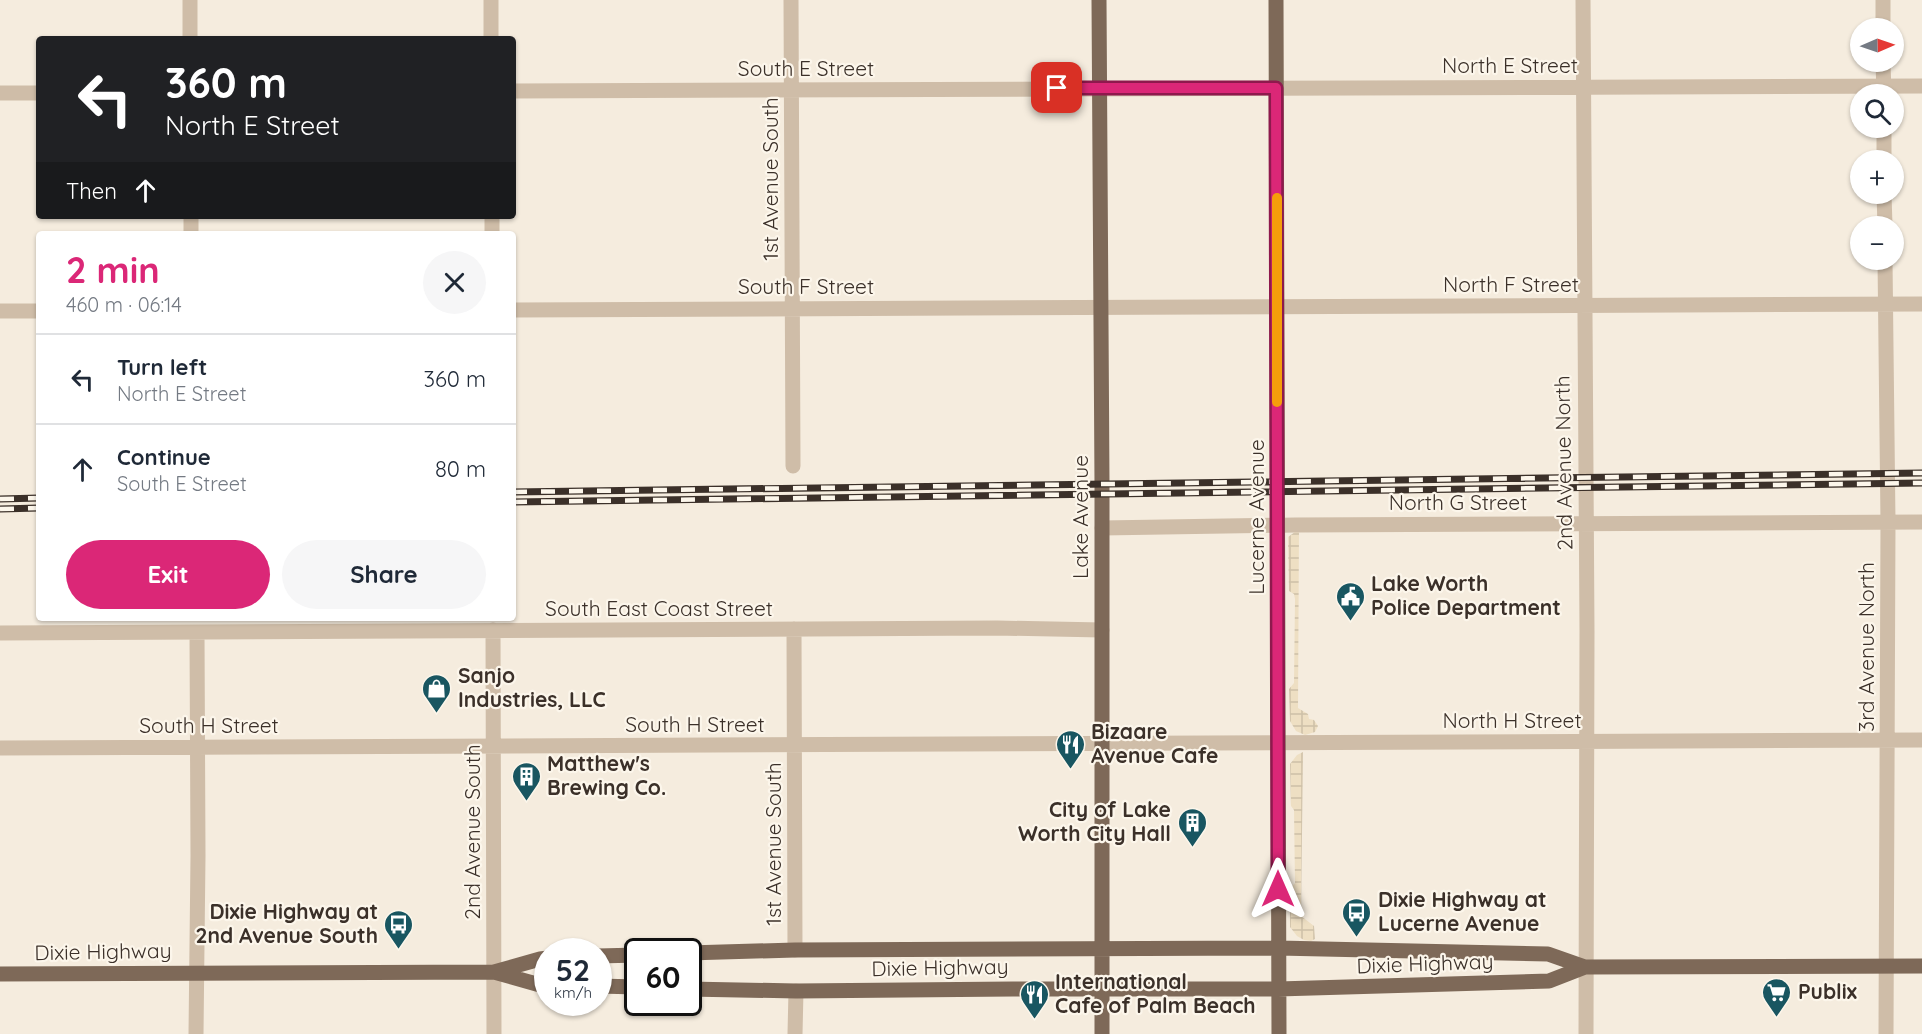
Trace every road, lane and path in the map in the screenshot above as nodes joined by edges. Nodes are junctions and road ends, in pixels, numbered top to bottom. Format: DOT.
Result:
graph roads {
  1 [pos="190,0"];
  2 [pos="491,0"];
  3 [pos="791,0"];
  4 [pos="1099,0"];
  5 [pos="1276,0"];
  6 [pos="1583,0"];
  7 [pos="1883,0"];
  8 [pos="1883,18"];
  9 [pos="190,36"];
  10 [pos="491,36"];
  11 [pos="1922,86"];
  12 [pos="1583,87"];
  13 [pos="1276,88"];
  14 [pos="1904,88"];
  15 [pos="1099,89"];
  16 [pos="792,90"];
  17 [pos="1850,90"];
  18 [pos="516,91"];
  19 [pos="0,93"];
  20 [pos="36,93"];
  21 [pos="1885,270"];
  22 [pos="1886,304"];
  23 [pos="1922,304"];
  24 [pos="1584,305"];
  25 [pos="1100,307"];
  26 [pos="1277,307"];
  27 [pos="792,309"];
  28 [pos="516,310"];
  29 [pos="0,311"];
  30 [pos="36,311"];
  31 [pos="793,465"];
  32 [pos="1888,522"];
  33 [pos="1922,522"];
  34 [pos="1586,524"];
  35 [pos="1278,525"];
  36 [pos="1102,528"];
  37 [pos="794,629"];
  38 [pos="493,630"];
  39 [pos="1102,630"];
  40 [pos="0,633"];
  41 [pos="197,633"];
  42 [pos="1888,741"];
  43 [pos="1922,741"];
  44 [pos="1586,742"];
  45 [pos="1279,743"];
  46 [pos="1101,744"];
  47 [pos="794,745"];
  48 [pos="494,746"];
  49 [pos="198,747"];
  50 [pos="0,748"];
  51 [pos="1278,948"];
  52 [pos="795,950"];
  53 [pos="1101,950"];
  54 [pos="702,952"];
  55 [pos="534,961"];
  56 [pos="1886,966"];
  57 [pos="1922,966"];
  58 [pos="1585,967"];
  59 [pos="197,972"];
  60 [pos="494,972"];
  61 [pos="0,974"];
  62 [pos="534,983"];
  63 [pos="702,988"];
  64 [pos="1101,989"];
  65 [pos="1278,989"];
  66 [pos="795,991"];
  67 [pos="196,1034"];
  68 [pos="494,1034"];
  69 [pos="795,1034"];
  70 [pos="1102,1034"];
  71 [pos="1279,1034"];
  72 [pos="1586,1034"];
  73 [pos="1886,1034"];
  1 -- 9 [label="street"];
  2 -- 10 [label="street"];
  3 -- 16 [label="street, 1st Avenue South"];
  4 -- 15 [label="main road, Lake Avenue"];
  5 -- 13 [label="main road, Lucerne Avenue"];
  6 -- 12 [label="street, 2nd Avenue North"];
  7 -- 8 [label="street"];
  11 -- 14 [label="street, North E Street"];
  12 -- 13 [label="street, North E Street"];
  12 -- 17 [label="street, North E Street"];
  12 -- 24 [label="street, 2nd Avenue North"];
  13 -- 15 [label="street, North E Street"];
  13 -- 26 [label="main road, Lucerne Avenue"];
  15 -- 16 [label="street, South E Street"];
  15 -- 25 [label="main road, Lake Avenue"];
  16 -- 18 [label="street, South E Street"];
  16 -- 27 [label="street, 1st Avenue South"];
  19 -- 20 [label="street"];
  21 -- 22 [label="street, 3rd Avenue North"];
  22 -- 23 [label="street, North F Street"];
  22 -- 24 [label="street, North F Street"];
  22 -- 32 [label="street, 3rd Avenue North"];
  24 -- 26 [label="street, North F Street"];
  24 -- 34 [label="street, 2nd Avenue North"];
  25 -- 26 [label="street, North F Street"];
  25 -- 27 [label="street, South F Street"];
  25 -- 36 [label="main road, Lake Avenue"];
  26 -- 35 [label="main road, Lucerne Avenue"];
  27 -- 28 [label="street, South F Street"];
  27 -- 31 [label="street, 1st Avenue South"];
  29 -- 30 [label="street"];
  32 -- 33 [label="street, North G Street"];
  32 -- 34 [label="street, North G Street"];
  32 -- 42 [label="street, 3rd Avenue North"];
  34 -- 35 [label="street, North G Street"];
  34 -- 44 [label="street, 2nd Avenue North"];
  35 -- 36 [label="street, North G Street"];
  35 -- 45 [label="main road, Lucerne Avenue"];
  36 -- 39 [label="main road, Lake Avenue"];
  37 -- 38 [label="street, South East Coast Street"];
  37 -- 39 [label="street, South East Coast Street"];
  37 -- 47 [label="street, 1st Avenue South"];
  38 -- 41 [label="street, South East Coast Street"];
  38 -- 48 [label="street, 2nd Avenue South"];
  39 -- 46 [label="main road, Lake Avenue"];
  40 -- 41 [label="street, South East Coast Street"];
  41 -- 49 [label="street"];
  42 -- 43 [label="street, North H Street"];
  42 -- 44 [label="street, North H Street"];
  42 -- 56 [label="street, 3rd Avenue North"];
  44 -- 45 [label="street, North H Street"];
  44 -- 58 [label="street, 2nd Avenue North"];
  45 -- 46 [label="street, North H Street"];
  45 -- 51 [label="main road, Lucerne Avenue"];
  46 -- 47 [label="street, South H Street"];
  46 -- 53 [label="main road, Lake Avenue"];
  47 -- 48 [label="street, South H Street"];
  47 -- 52 [label="street, 1st Avenue South"];
  48 -- 49 [label="street, South H Street"];
  48 -- 60 [label="street, 2nd Avenue South"];
  49 -- 50 [label="street, South H Street"];
  49 -- 59 [label="street"];
  51 -- 53 [label="main road, Dixie Highway"];
  51 -- 58 [label="main road, Dixie Highway"];
  51 -- 65 [label="main road, Lucerne Avenue"];
  52 -- 53 [label="main road, Dixie Highway"];
  52 -- 54 [label="main road, Dixie Highway"];
  53 -- 64 [label="main road, Lake Avenue"];
  55 -- 60 [label="main road, Dixie Highway"];
  56 -- 57 [label="main road, Dixie Highway"];
  56 -- 58 [label="main road, Dixie Highway"];
  56 -- 73 [label="street, 3rd Avenue North"];
  58 -- 65 [label="main road, Dixie Highway"];
  58 -- 72 [label="street, 2nd Avenue North"];
  59 -- 60 [label="main road, Dixie Highway"];
  59 -- 61 [label="main road, Dixie Highway"];
  59 -- 67 [label="street"];
  60 -- 62 [label="main road, Dixie Highway"];
  60 -- 68 [label="street, 2nd Avenue South"];
  63 -- 66 [label="main road, Dixie Highway"];
  64 -- 65 [label="main road, Dixie Highway"];
  64 -- 66 [label="main road, Dixie Highway"];
  64 -- 70 [label="main road, Lake Avenue"];
  65 -- 71 [label="main road, Lucerne Avenue"];
  66 -- 69 [label="street"];
}
